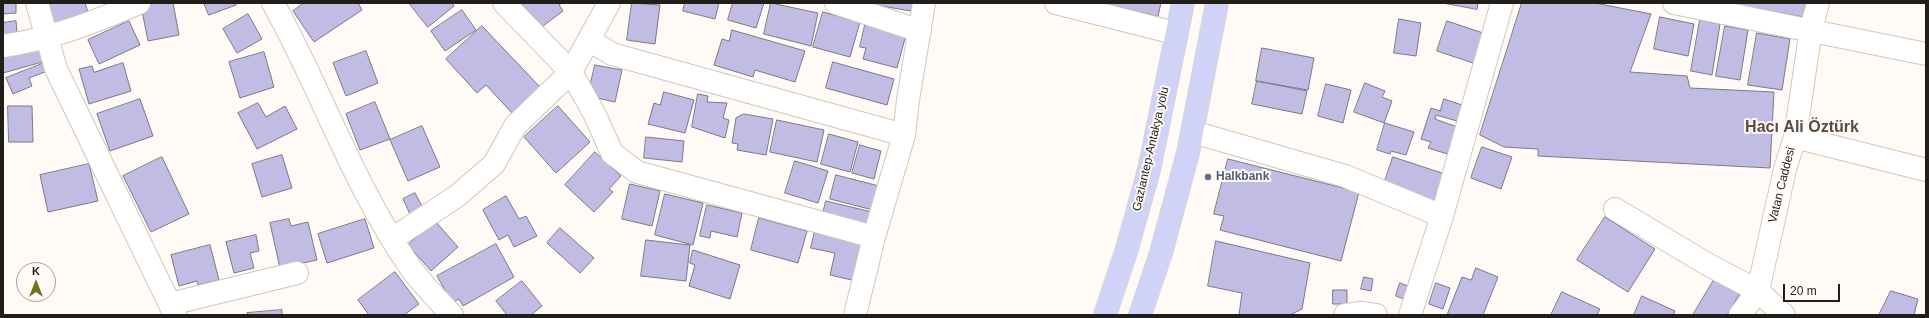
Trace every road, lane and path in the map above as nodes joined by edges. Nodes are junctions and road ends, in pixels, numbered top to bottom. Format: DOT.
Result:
graph roads {
  1 [pos="37,3"];
  2 [pos="139,3"];
  3 [pos="273,3"];
  4 [pos="504,3"];
  5 [pos="609,3"];
  6 [pos="836,3"];
  7 [pos="924,3"];
  8 [pos="1056,3"];
  9 [pos="1183,3"];
  10 [pos="1217,3"];
  11 [pos="1502,3"];
  12 [pos="1674,3"];
  13 [pos="1818,3"];
  14 [pos="1811,29"];
  15 [pos="920,31"];
  16 [pos="1175,33"];
  17 [pos="47,37"];
  18 [pos="590,40"];
  19 [pos="3,46"];
  20 [pos="1926,54"];
  21 [pos="571,72"];
  22 [pos="1193,132"];
  23 [pos="904,135"];
  24 [pos="1795,137"];
  25 [pos="1926,170"];
  26 [pos="1615,209"];
  27 [pos="1442,216"];
  28 [pos="874,237"];
  29 [pos="392,239"];
  30 [pos="297,273"];
  31 [pos="1758,291"];
  32 [pos="172,310"];
  33 [pos="452,315"];
  34 [pos="855,315"];
  35 [pos="1105,315"];
  36 [pos="1140,315"];
  37 [pos="1345,315"];
  38 [pos="1376,315"];
  39 [pos="1410,315"];
  40 [pos="1740,315"];
  41 [pos="1784,315"];
  1 -- 17 [label="street"];
  2 -- 17 [label="street"];
  3 -- 29 [label="street"];
  4 -- 21 [label="street"];
  5 -- 18 [label="street"];
  6 -- 15 [label="street"];
  7 -- 15 [label="street"];
  8 -- 16 [label="street"];
  9 -- 16 [label="main road, Gaziantep-Antakya yolu"];
  10 -- 22 [label="main road"];
  11 -- 27 [label="street"];
  12 -- 14 [label="street"];
  13 -- 14 [label="street, Vatan Caddesi"];
  14 -- 20 [label="street"];
  14 -- 24 [label="street, Vatan Caddesi"];
  15 -- 23 [label="street"];
  16 -- 35 [label="main road, Gaziantep-Antakya yolu"];
  17 -- 19 [label="street"];
  17 -- 32 [label="street"];
  18 -- 21 [label="street"];
  18 -- 23 [label="street"];
  21 -- 28 [label="street"];
  21 -- 29 [label="street"];
  22 -- 27 [label="street"];
  22 -- 36 [label="main road"];
  23 -- 28 [label="street"];
  24 -- 25 [label="street"];
  24 -- 31 [label="street, Vatan Caddesi"];
  26 -- 31 [label="street"];
  27 -- 39 [label="street"];
  28 -- 34 [label="street"];
  29 -- 33 [label="street"];
  30 -- 32 [label="street"];
  31 -- 40 [label="street, Vatan Caddesi"];
  31 -- 41 [label="street"];
  37 -- 38 [label="street"];
}
